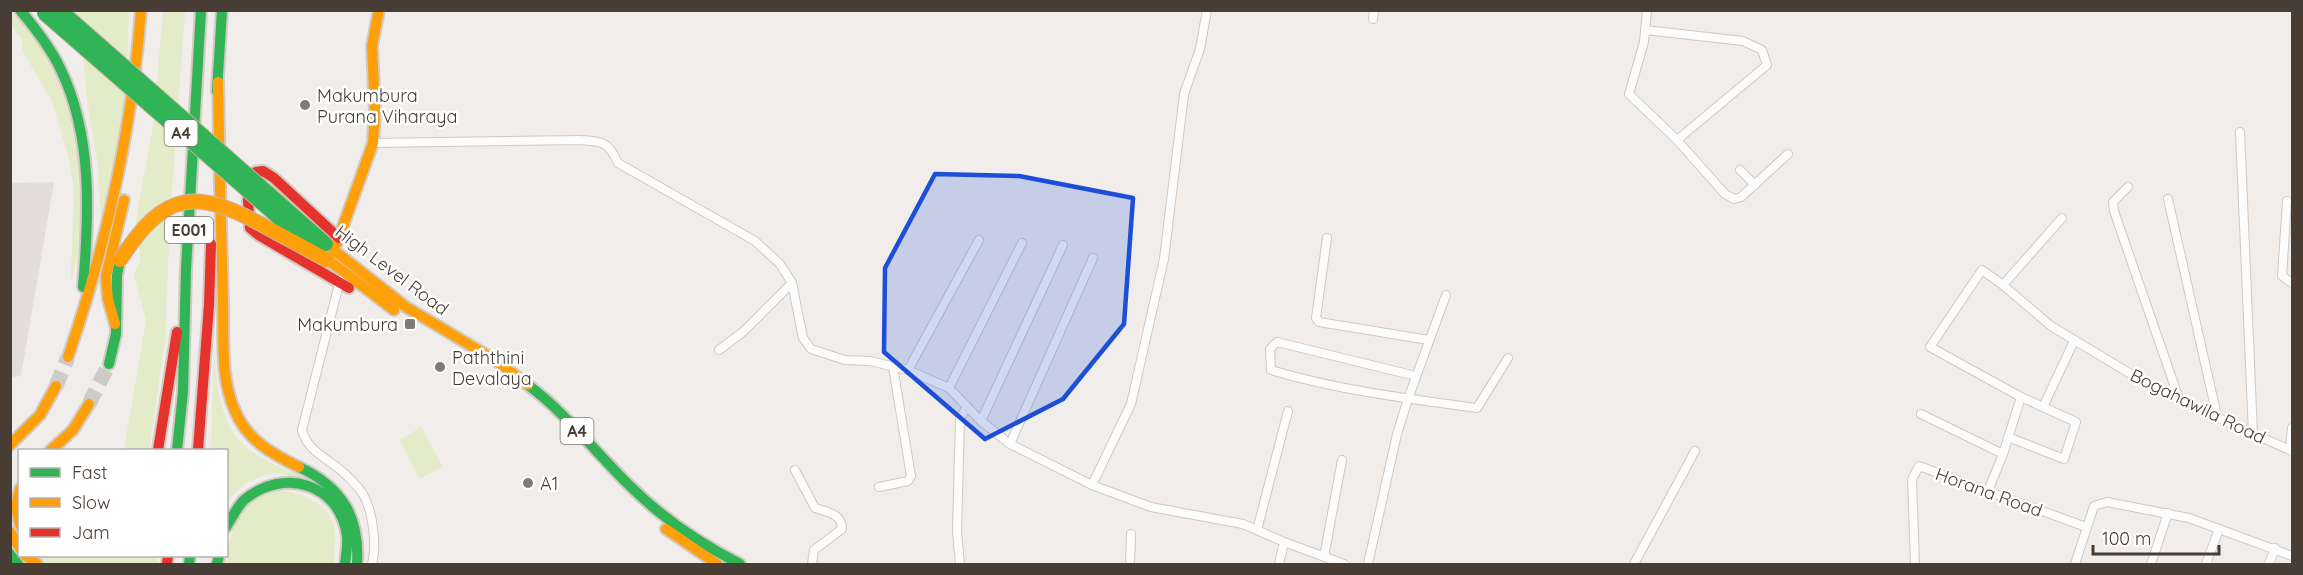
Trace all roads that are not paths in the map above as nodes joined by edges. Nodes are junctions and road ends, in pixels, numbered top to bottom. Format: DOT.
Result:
graph roads {
  1 [pos="20,10"];
  2 [pos="60,10"];
  3 [pos="141,10"];
  4 [pos="149,10"];
  5 [pos="201,10"];
  6 [pos="222,10"];
  7 [pos="379,10"];
  8 [pos="1207,10"];
  9 [pos="1374,10"];
  10 [pos="1647,10"];
  11 [pos="42,12"];
  12 [pos="1373,20"];
  13 [pos="1645,30"];
  14 [pos="218,82"];
  15 [pos="2240,132"];
  16 [pos="1677,140"];
  17 [pos="373,143"];
  18 [pos="1788,154"];
  19 [pos="1740,170"];
  20 [pos="1755,185"];
  21 [pos="2128,187"];
  22 [pos="2168,199"];
  23 [pos="2288,201"];
  24 [pos="2062,218"];
  25 [pos="1327,238"];
  26 [pos="979,240"];
  27 [pos="1022,243"];
  28 [pos="1063,245"];
  29 [pos="329,249"];
  30 [pos="1093,258"];
  31 [pos="186,268"];
  32 [pos="341,278"];
  33 [pos="792,282"];
  34 [pos="2292,283"];
  35 [pos="2003,285"];
  36 [pos="1446,295"];
  37 [pos="82,314"];
  38 [pos="115,324"];
  39 [pos="1429,340"];
  40 [pos="2074,341"];
  41 [pos="719,350"];
  42 [pos="68,357"];
  43 [pos="1508,358"];
  44 [pos="109,364"];
  45 [pos="892,367"];
  46 [pos="908,370"];
  47 [pos="1416,375"];
  48 [pos="56,386"];
  49 [pos="949,388"];
  50 [pos="2021,397"];
  51 [pos="1408,399"];
  52 [pos="2179,399"];
  53 [pos="89,404"];
  54 [pos="967,407"];
  55 [pos="2043,407"];
  56 [pos="1288,411"];
  57 [pos="1921,414"];
  58 [pos="2217,416"];
  59 [pos="981,421"];
  60 [pos="2292,428"];
  61 [pos="2253,433"];
  62 [pos="2008,437"];
  63 [pos="1010,444"];
  64 [pos="10,445"];
  65 [pos="52,449"];
  66 [pos="158,449"];
  67 [pos="177,449"];
  68 [pos="198,449"];
  69 [pos="2291,450"];
  70 [pos="1695,451"];
  71 [pos="2003,454"];
  72 [pos="1342,460"];
  73 [pos="795,470"];
  74 [pos="1092,485"];
  75 [pos="879,487"];
  76 [pos="1988,490"];
  77 [pos="18,492"];
  78 [pos="2168,513"];
  79 [pos="18,521"];
  80 [pos="228,522"];
  81 [pos="2086,527"];
  82 [pos="2219,529"];
  83 [pos="1257,530"];
  84 [pos="10,532"];
  85 [pos="1131,534"];
  86 [pos="1284,542"];
  87 [pos="18,545"];
  88 [pos="2275,549"];
  89 [pos="10,554"];
  90 [pos="1324,556"];
  91 [pos="2292,556"];
  92 [pos="18,564"];
  93 [pos="345,564"];
  94 [pos="357,564"];
  95 [pos="372,564"];
  96 [pos="717,564"];
  97 [pos="740,564"];
  98 [pos="812,564"];
  99 [pos="960,564"];
  100 [pos="1130,564"];
  101 [pos="1279,564"];
  102 [pos="1344,564"];
  103 [pos="1368,564"];
  104 [pos="1634,564"];
  105 [pos="1915,564"];
  106 [pos="2075,564"];
  107 [pos="2151,564"];
  108 [pos="2206,564"];
  109 [pos="2269,564"];
  1 -- 37 [label="main road"];
  2 -- 29 [label="main road, High Level Road / A4, bridge"];
  3 -- 37 [label="main road"];
  4 -- 38 [label="main road"];
  5 -- 31 [label="main road, E001"];
  6 -- 14 [label="main road, E001"];
  7 -- 17 [label="main road"];
  8 -- 74 [label="street"];
  9 -- 12 [label="street"];
  10 -- 13 [label="street"];
  11 -- 29 [label="main road, High Level Road / A4, bridge"];
  13 -- 16 [label="street"];
  13 -- 16 [label="street"];
  14 -- 68 [label="main road, E001"];
  14 -- 94 [label="main road"];
  15 -- 61 [label="street"];
  16 -- 20 [label="street"];
  17 -- 29 [label="main road"];
  17 -- 33 [label="street"];
  18 -- 20 [label="street"];
  19 -- 20 [label="street"];
  21 -- 52 [label="street"];
  22 -- 58 [label="street"];
  23 -- 34 [label="street"];
  24 -- 35 [label="street"];
  25 -- 39 [label="street"];
  26 -- 46 [label="street"];
  27 -- 49 [label="street"];
  28 -- 59 [label="street"];
  29 -- 32 [label="main road, High Level Road / A4"];
  29 -- 32 [label="main road"];
  29 -- 38 [label="main road, bridge"];
  29 -- 97 [label="main road, High Level Road / A4"];
  30 -- 63 [label="street"];
  31 -- 66 [label="main road"];
  31 -- 67 [label="main road, E001"];
  32 -- 95 [label="street"];
  32 -- 96 [label="main road, High Level Road / A4"];
  33 -- 41 [label="street"];
  33 -- 45 [label="street"];
  35 -- 40 [label="street, Bogahawila Road"];
  35 -- 50 [label="street, Bogahawila Road"];
  36 -- 39 [label="street"];
  37 -- 42 [label="main road"];
  38 -- 44 [label="main road"];
  39 -- 47 [label="street"];
  40 -- 52 [label="street, Bogahawila Road"];
  40 -- 55 [label="street"];
  43 -- 51 [label="street"];
  45 -- 46 [label="street"];
  45 -- 75 [label="street"];
  46 -- 49 [label="street"];
  47 -- 51 [label="street"];
  47 -- 51 [label="street"];
  48 -- 64 [label="main road"];
  49 -- 54 [label="street"];
  50 -- 55 [label="street"];
  50 -- 62 [label="street"];
  51 -- 103 [label="street"];
  52 -- 58 [label="street, Bogahawila Road"];
  53 -- 65 [label="main road"];
  54 -- 59 [label="street"];
  54 -- 99 [label="street"];
  55 -- 62 [label="street"];
  56 -- 83 [label="street"];
  57 -- 71 [label="street"];
  58 -- 61 [label="street, Bogahawila Road"];
  59 -- 63 [label="street"];
  60 -- 69 [label="street"];
  61 -- 69 [label="street, Bogahawila Road"];
  62 -- 71 [label="street"];
  63 -- 74 [label="street"];
  70 -- 104 [label="street"];
  71 -- 76 [label="street"];
  72 -- 90 [label="street"];
  73 -- 98 [label="street"];
  74 -- 83 [label="street"];
  76 -- 81 [label="street, Horana Road"];
  76 -- 105 [label="street, Horana Road"];
  77 -- 79 [label="main road"];
  78 -- 81 [label="street"];
  78 -- 82 [label="street"];
  78 -- 107 [label="street"];
  80 -- 93 [label="main road"];
  81 -- 106 [label="street"];
  82 -- 88 [label="street"];
  82 -- 108 [label="street"];
  83 -- 86 [label="street"];
  84 -- 87 [label="main road"];
  85 -- 100 [label="street"];
  86 -- 90 [label="street"];
  86 -- 101 [label="street"];
  88 -- 91 [label="street"];
  88 -- 109 [label="street"];
  89 -- 92 [label="main road"];
  90 -- 102 [label="street"];
}
